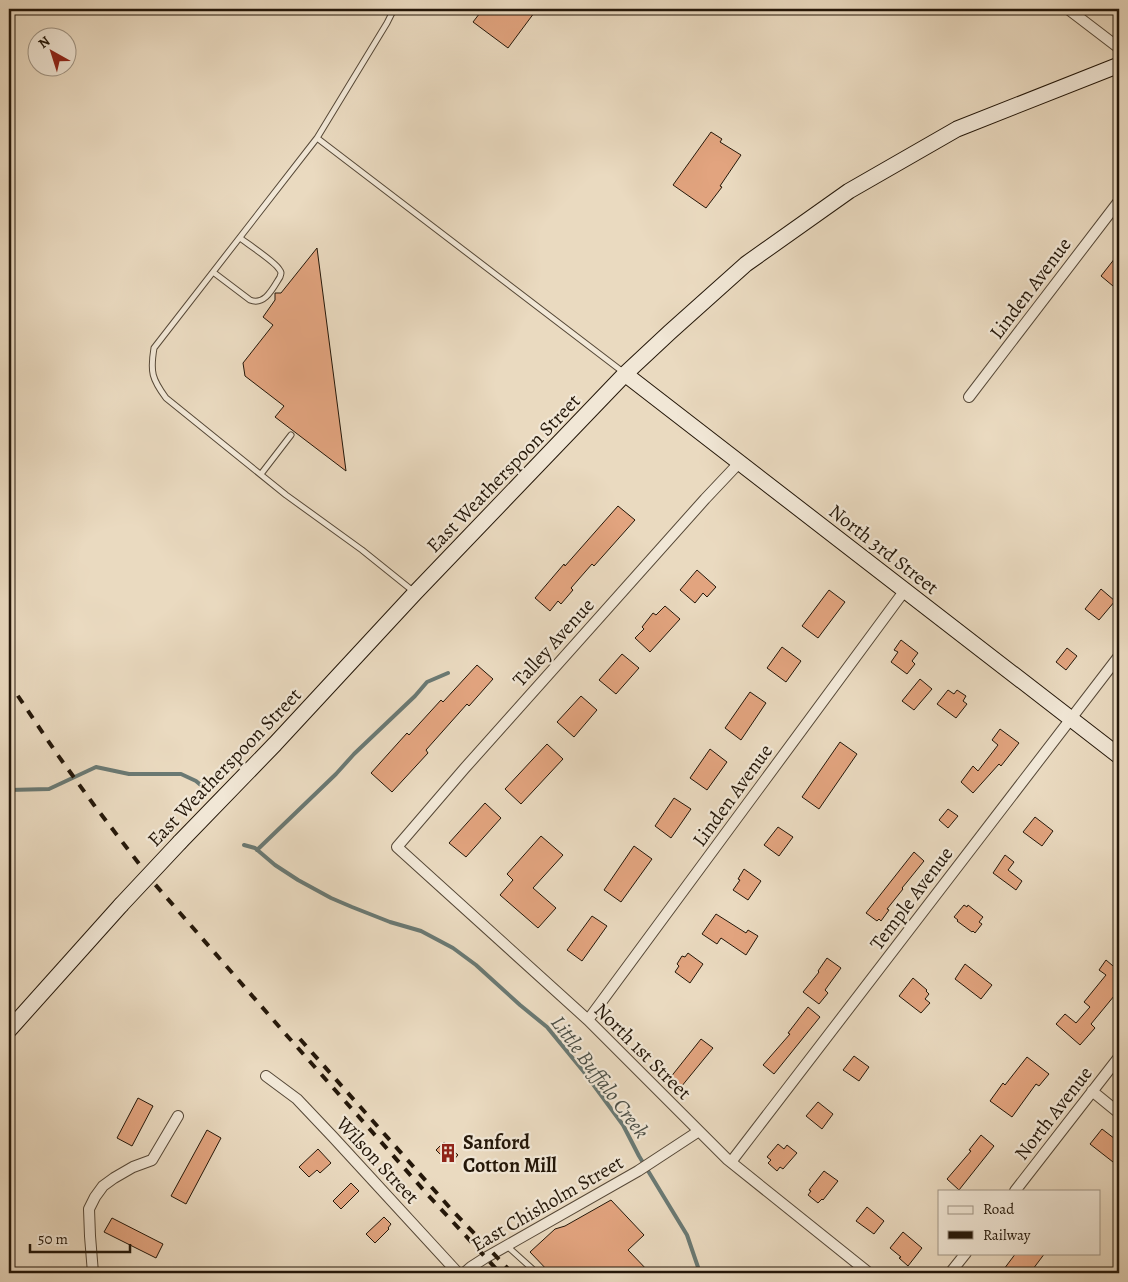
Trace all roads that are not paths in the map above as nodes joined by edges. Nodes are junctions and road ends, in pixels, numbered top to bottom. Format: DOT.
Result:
graph roads {
  1 [pos="394,9"];
  2 [pos="1068,9"];
  3 [pos="1119,48"];
  4 [pos="1119,65"];
  5 [pos="318,138"];
  6 [pos="1119,201"];
  7 [pos="240,238"];
  8 [pos="213,272"];
  9 [pos="625,374"];
  10 [pos="969,397"];
  11 [pos="291,435"];
  12 [pos="739,463"];
  13 [pos="261,474"];
  14 [pos="905,590"];
  15 [pos="415,593"];
  16 [pos="1119,656"];
  17 [pos="1071,719"];
  18 [pos="1119,756"];
  19 [pos="397,847"];
  20 [pos="588,1020"];
  21 [pos="9,1030"];
  22 [pos="1119,1057"];
  23 [pos="266,1076"];
  24 [pos="1092,1092"];
  25 [pos="1119,1113"];
  26 [pos="178,1116"];
  27 [pos="698,1131"];
  28 [pos="731,1162"];
  29 [pos="1016,1190"];
  30 [pos="507,1246"];
  31 [pos="965,1254"];
  32 [pos="93,1273"];
  33 [pos="458,1273"];
  34 [pos="464,1273"];
  35 [pos="537,1273"];
  36 [pos="869,1273"];
  37 [pos="950,1273"];
  1 -- 5 [label="lane"];
  2 -- 3 [label="street"];
  4 -- 9 [label="street, East Weatherspoon Street"];
  5 -- 7 [label="lane"];
  5 -- 9 [label="lane"];
  6 -- 10 [label="street, Linden Avenue"];
  7 -- 8 [label="lane"];
  7 -- 8 [label="lane"];
  8 -- 13 [label="lane"];
  9 -- 12 [label="street, North 3rd Street"];
  9 -- 15 [label="street, East Weatherspoon Street"];
  11 -- 13 [label="lane"];
  12 -- 14 [label="street, North 3rd Street"];
  12 -- 19 [label="street, Talley Avenue"];
  13 -- 15 [label="lane"];
  14 -- 17 [label="street, North 3rd Street"];
  14 -- 20 [label="street, Linden Avenue"];
  15 -- 21 [label="street, East Weatherspoon Street, bridge"];
  16 -- 17 [label="street, Temple Avenue"];
  17 -- 18 [label="street, North 3rd Street"];
  17 -- 28 [label="street, Temple Avenue"];
  19 -- 20 [label="street, North 1st Street"];
  20 -- 27 [label="street, North 1st Street"];
  22 -- 24 [label="street, North Avenue"];
  23 -- 33 [label="street, Wilson Street"];
  24 -- 25 [label="street"];
  24 -- 29 [label="street, North Avenue"];
  26 -- 32 [label="street"];
  27 -- 28 [label="street, North 1st Street"];
  27 -- 30 [label="street, East Chisholm Street"];
  28 -- 36 [label="street, North 1st Street"];
  30 -- 34 [label="street, East Chisholm Street"];
  30 -- 35 [label="lane"];
  31 -- 37 [label="street"];
}
